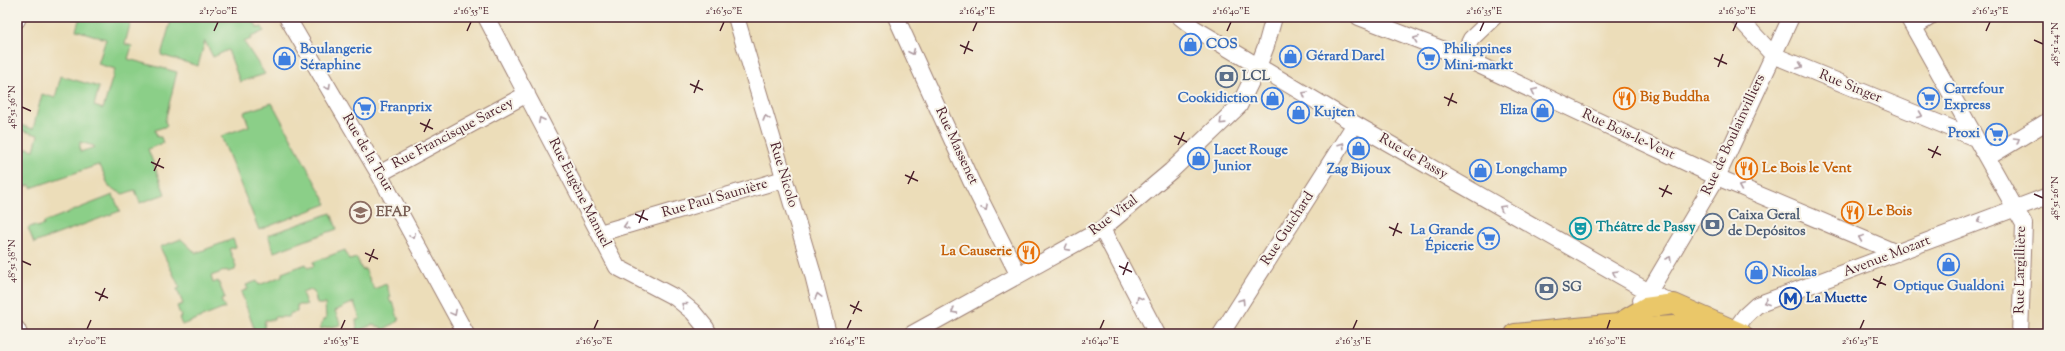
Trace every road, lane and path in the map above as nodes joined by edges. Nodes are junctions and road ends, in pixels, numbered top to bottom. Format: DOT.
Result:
graph roads {
  1 [pos="18,17"];
  2 [pos="287,17"];
  3 [pos="486,17"];
  4 [pos="736,17"];
  5 [pos="896,17"];
  6 [pos="1180,17"];
  7 [pos="1274,17"];
  8 [pos="1359,17"];
  9 [pos="1494,17"];
  10 [pos="1738,17"];
  11 [pos="1791,17"];
  12 [pos="1930,17"];
  13 [pos="17,20"];
  14 [pos="1911,22"];
  15 [pos="1773,55"];
  16 [pos="1462,57"];
  17 [pos="1258,67"];
  18 [pos="527,94"];
  19 [pos="2048,121"];
  20 [pos="1356,124"];
  21 [pos="1975,138"];
  22 [pos="1987,158"];
  23 [pos="379,174"];
  24 [pos="1717,177"];
  25 [pos="784,179"];
  26 [pos="2048,196"];
  27 [pos="2016,208"];
  28 [pos="1102,229"];
  29 [pos="600,233"];
  30 [pos="1897,253"];
  31 [pos="1018,274"];
  32 [pos="1649,292"];
  33 [pos="1674,304"];
  34 [pos="17,329"];
  35 [pos="1615,329"];
  36 [pos="1731,330"];
  37 [pos="19,334"];
  38 [pos="466,334"];
  39 [pos="709,334"];
  40 [pos="828,334"];
  41 [pos="912,334"];
  42 [pos="1157,334"];
  43 [pos="1220,334"];
  44 [pos="1515,334"];
  45 [pos="2020,334"];
  1 -- 13 [label="street"];
  2 -- 23 [label="street, Rue de la Tour, one-way"];
  3 -- 18 [label="street, Rue Eugène Manuel"];
  25 -- 4 [label="street, Rue Nicolo, one-way"];
  5 -- 31 [label="street, Rue Massenet, one-way"];
  6 -- 17 [label="street, Rue de Passy"];
  7 -- 17 [label="street, Rue Vital"];
  16 -- 8 [label="street, Rue Bois-le-Vent, one-way"];
  9 -- 16 [label="street"];
  10 -- 15 [label="street, Rue Singer"];
  11 -- 15 [label="street, Rue de Boulainvilliers"];
  12 -- 14 [label="street"];
  14 -- 21 [label="street, Rue Largillière"];
  15 -- 21 [label="street, Rue Singer, one-way"];
  15 -- 24 [label="street, Rue de Boulainvilliers"];
  24 -- 16 [label="street, Rue Bois-le-Vent, one-way"];
  20 -- 17 [label="street, Rue de Passy, one-way"];
  17 -- 28 [label="street, Rue Vital, one-way"];
  18 -- 23 [label="street, Rue Francisque Sarcey"];
  29 -- 18 [label="street, Rue Eugène Manuel, one-way"];
  22 -- 19 [label="street, one-way"];
  32 -- 20 [label="street, Rue de Passy, one-way"];
  43 -- 20 [label="street, Rue Guichard, one-way"];
  21 -- 22 [label="street, Rue Largillière"];
  22 -- 27 [label="street, Rue Largillière"];
  23 -- 38 [label="street, Rue de la Tour, one-way"];
  30 -- 24 [label="street, Rue Bois-le-Vent, one-way"];
  32 -- 24 [label="street, Rue de Boulainvilliers, one-way"];
  25 -- 29 [label="street, Rue Paul Saunière, one-way"];
  40 -- 25 [label="street, Rue Nicolo, one-way"];
  26 -- 27 [label="street, Avenue Mozart"];
  27 -- 30 [label="street, Avenue Mozart, one-way"];
  27 -- 45 [label="street, Rue Largillière"];
  28 -- 31 [label="street, Rue Vital, one-way"];
  42 -- 28 [label="street, one-way"];
  39 -- 29 [label="street, Rue Eugène Manuel, one-way"];
  30 -- 36 [label="street, Avenue Mozart, one-way"];
  31 -- 41 [label="street, Rue Vital, one-way"];
  32 -- 33 [label="street, Rue de Passy"];
  32 -- 35 [label="street, Rue de Boulainvilliers"];
  33 -- 35 [label="main road"];
  33 -- 36 [label="main road"];
  34 -- 37 [label="street"];
  35 -- 36 [label="main road"];
  35 -- 44 [label="main road"];
}
